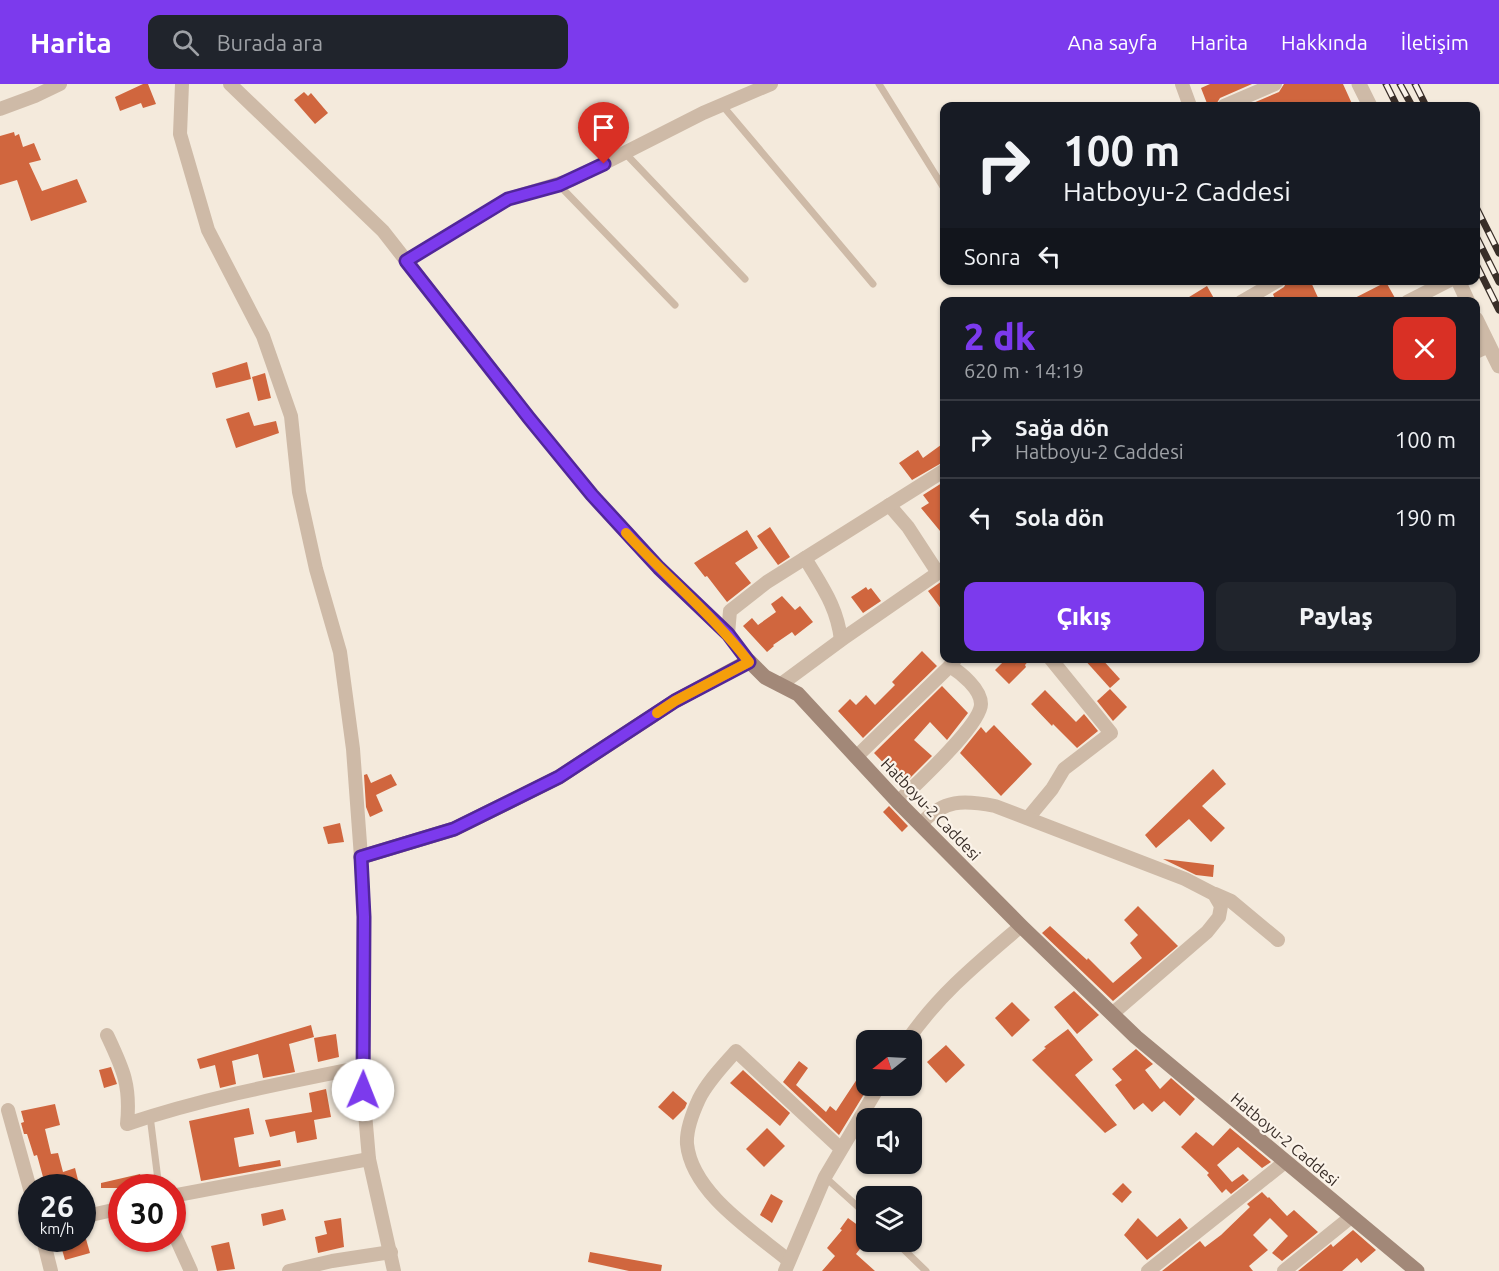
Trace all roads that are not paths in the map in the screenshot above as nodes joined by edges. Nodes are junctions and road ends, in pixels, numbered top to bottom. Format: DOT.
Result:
graph roads {
  1 [pos="60,84"];
  2 [pos="182,84"];
  3 [pos="230,84"];
  4 [pos="771,84"];
  5 [pos="879,84"];
  6 [pos="1182,84"];
  7 [pos="1275,84"];
  8 [pos="1359,84"];
  9 [pos="1189,102"];
  10 [pos="1233,102"];
  11 [pos="1368,102"];
  12 [pos="722,105"];
  13 [pos="0,109"];
  14 [pos="625,153"];
  15 [pos="940,182"];
  16 [pos="559,185"];
  17 [pos="406,261"];
  18 [pos="746,279"];
  19 [pos="873,284"];
  20 [pos="1270,285"];
  21 [pos="1440,285"];
  22 [pos="1250,297"];
  23 [pos="1417,297"];
  24 [pos="675,305"];
  25 [pos="1483,349"];
  26 [pos="1499,366"];
  27 [pos="940,473"];
  28 [pos="889,505"];
  29 [pos="805,558"];
  30 [pos="940,568"];
  31 [pos="940,572"];
  32 [pos="728,634"];
  33 [pos="841,640"];
  34 [pos="749,662"];
  35 [pos="952,663"];
  36 [pos="954,663"];
  37 [pos="1054,663"];
  38 [pos="780,685"];
  39 [pos="856,757"];
  40 [pos="898,802"];
  41 [pos="1029,818"];
  42 [pos="921,824"];
  43 [pos="361,857"];
  44 [pos="1214,894"];
  45 [pos="1021,926"];
  46 [pos="1278,940"];
  47 [pos="1112,1014"];
  48 [pos="916,1030"];
  49 [pos="107,1035"];
  50 [pos="363,1067"];
  51 [pos="873,1096"];
  52 [pos="8,1110"];
  53 [pos="150,1116"];
  54 [pos="840,1148"];
  55 [pos="369,1159"];
  56 [pos="1284,1162"];
  57 [pos="26,1174"];
  58 [pos="157,1174"];
  59 [pos="825,1177"];
  60 [pos="186,1193"];
  61 [pos="856,1205"];
  62 [pos="1351,1217"];
  63 [pos="46,1252"];
  64 [pos="183,1252"];
  65 [pos="391,1252"];
  66 [pos="906,1252"];
  67 [pos="787,1265"];
  68 [pos="51,1271"];
  69 [pos="191,1271"];
  70 [pos="289,1271"];
  71 [pos="394,1271"];
  72 [pos="926,1271"];
  73 [pos="1148,1271"];
  74 [pos="1284,1271"];
  75 [pos="1417,1271"];
  1 -- 13 [label="street"];
  2 -- 43 [label="street"];
  3 -- 17 [label="street"];
  4 -- 12 [label="street"];
  5 -- 15 [label="lane"];
  6 -- 9 [label="street"];
  7 -- 10 [label="street"];
  8 -- 11 [label="street"];
  12 -- 14 [label="street"];
  12 -- 19 [label="lane"];
  14 -- 16 [label="street"];
  14 -- 18 [label="lane"];
  16 -- 17 [label="street"];
  16 -- 24 [label="lane"];
  17 -- 32 [label="street"];
  20 -- 22 [label="street"];
  21 -- 23 [label="street"];
  25 -- 26 [label="street"];
  27 -- 28 [label="street"];
  28 -- 29 [label="street"];
  28 -- 30 [label="street"];
  29 -- 32 [label="street"];
  29 -- 33 [label="street"];
  31 -- 33 [label="street"];
  32 -- 34 [label="street"];
  33 -- 38 [label="street"];
  34 -- 38 [label="main road, Hatboyu-2 Caddesi"];
  34 -- 43 [label="main road"];
  35 -- 39 [label="street"];
  36 -- 40 [label="street"];
  37 -- 41 [label="street"];
  38 -- 39 [label="main road, Hatboyu-2 Caddesi"];
  39 -- 40 [label="main road, Hatboyu-2 Caddesi"];
  40 -- 42 [label="main road, Hatboyu-2 Caddesi"];
  41 -- 42 [label="street"];
  41 -- 44 [label="street"];
  42 -- 45 [label="main road, Hatboyu-2 Caddesi"];
  43 -- 50 [label="street"];
  44 -- 46 [label="street"];
  44 -- 47 [label="street"];
  45 -- 47 [label="main road, Hatboyu-2 Caddesi"];
  45 -- 48 [label="street"];
  47 -- 56 [label="main road, Hatboyu-2 Caddesi"];
  49 -- 53 [label="street"];
  50 -- 53 [label="street"];
  50 -- 55 [label="street"];
  51 -- 54 [label="street"];
  52 -- 57 [label="street"];
  53 -- 58 [label="lane"];
  54 -- 59 [label="street"];
  54 -- 67 [label="street"];
  55 -- 60 [label="street"];
  55 -- 65 [label="street"];
  56 -- 62 [label="main road, Hatboyu-2 Caddesi"];
  56 -- 73 [label="street"];
  59 -- 61 [label="lane"];
  59 -- 67 [label="street"];
  62 -- 74 [label="street"];
  62 -- 75 [label="main road, Hatboyu-2 Caddesi"];
  63 -- 68 [label="street"];
  64 -- 69 [label="street"];
  65 -- 70 [label="street"];
  65 -- 71 [label="street"];
  66 -- 72 [label="lane"];
}
